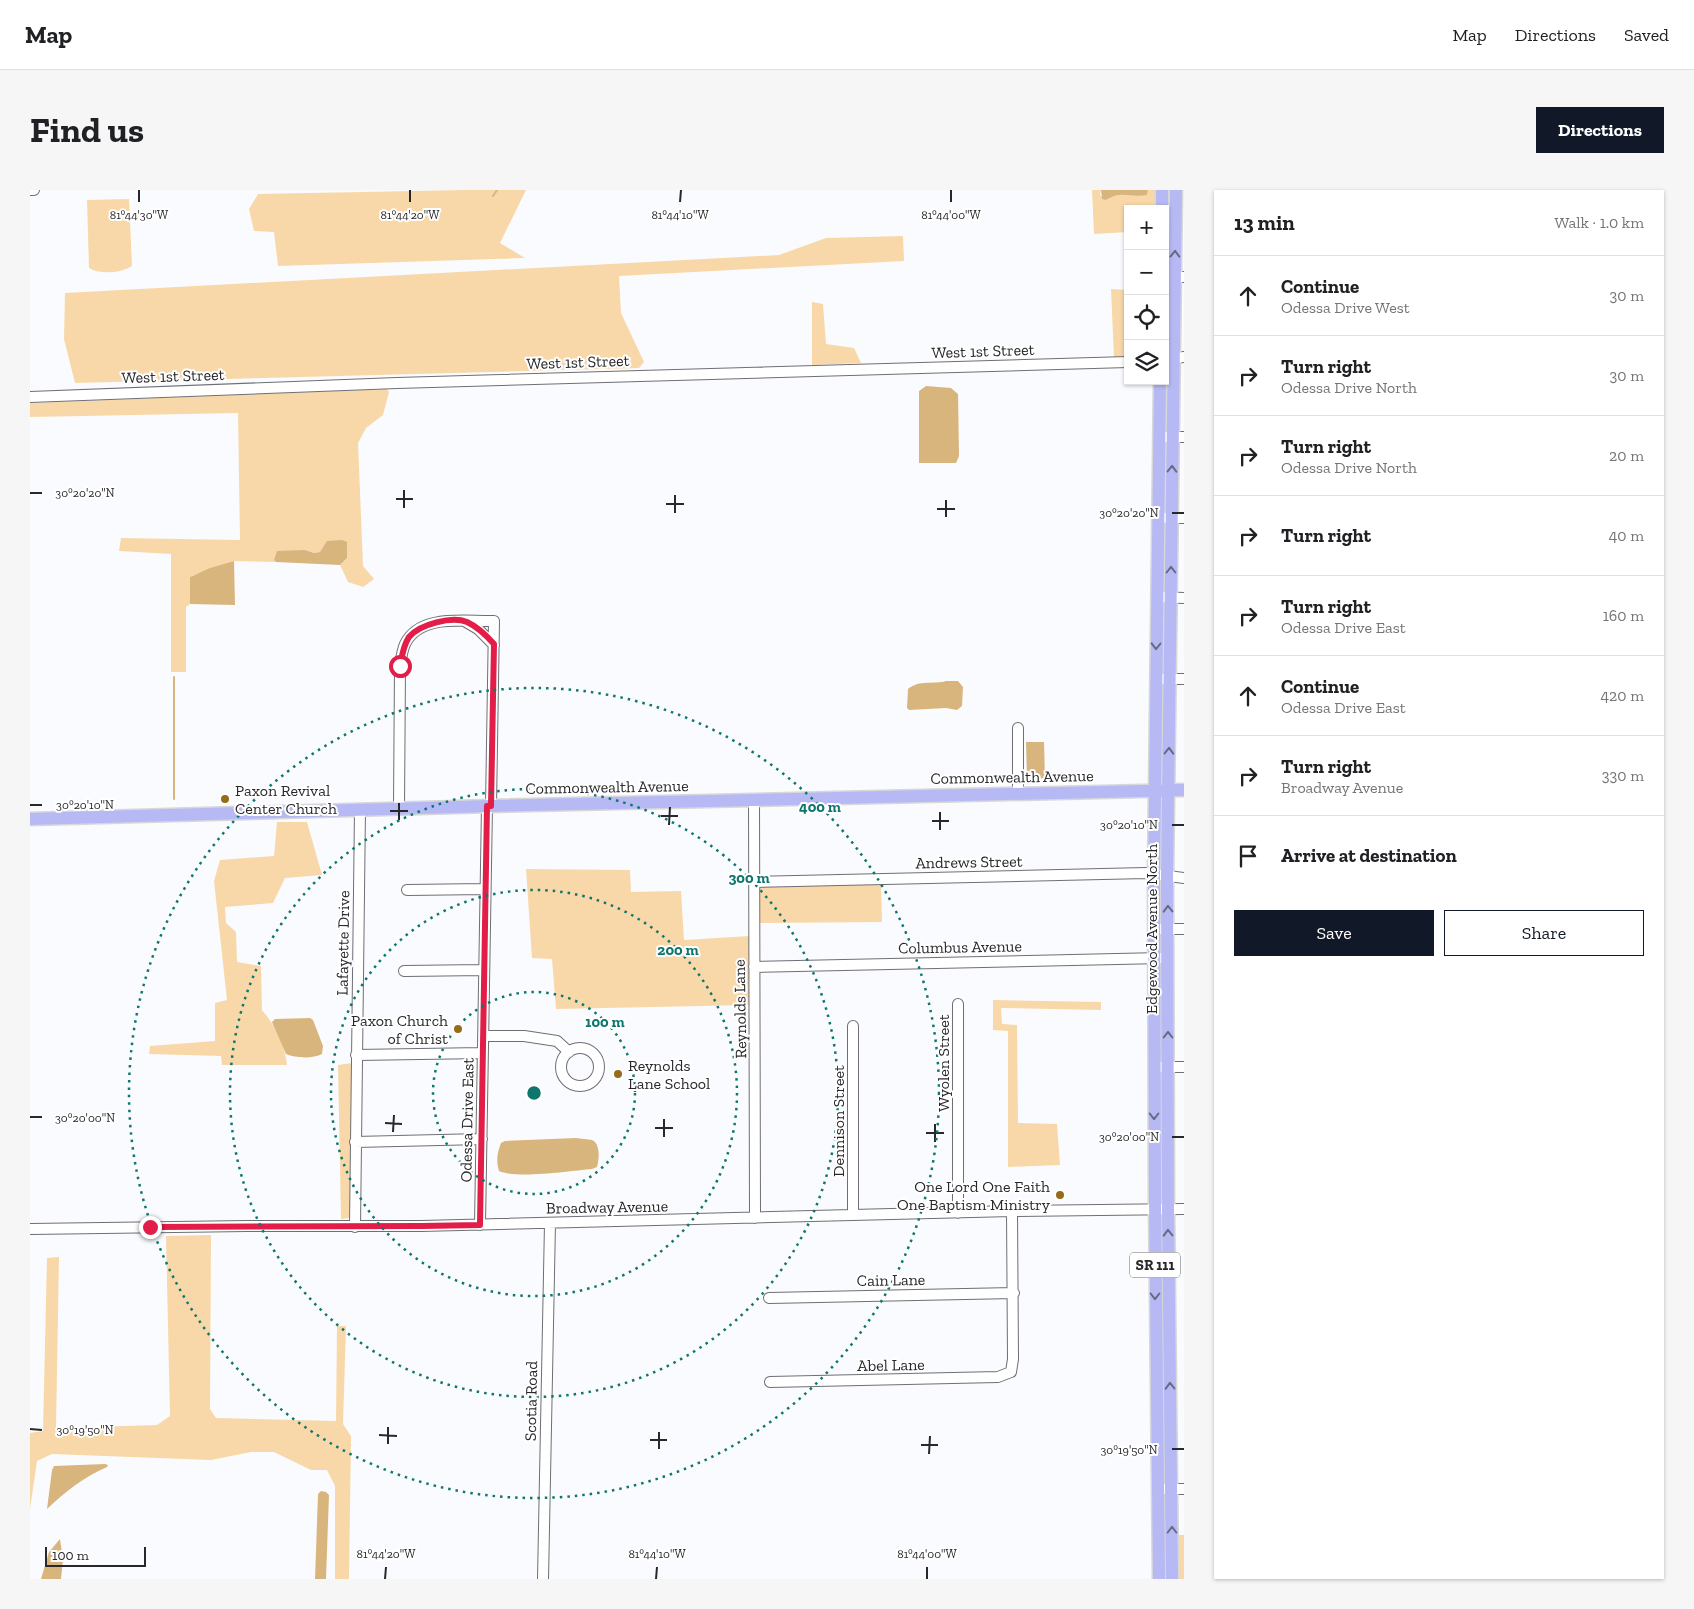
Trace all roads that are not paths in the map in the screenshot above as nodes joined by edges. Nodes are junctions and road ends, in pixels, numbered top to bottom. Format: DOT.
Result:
graph roads {
  1 [pos="30,190"];
  2 [pos="34,190"];
  3 [pos="1178,194"];
  4 [pos="1162,198"];
  5 [pos="1175,277"];
  6 [pos="1174,359"];
  7 [pos="1124,362"];
  8 [pos="1161,385"];
  9 [pos="30,396"];
  10 [pos="1172,437"];
  11 [pos="1171,518"];
  12 [pos="1157,598"];
  13 [pos="1170,598"];
  14 [pos="1184,598"];
  15 [pos="465,622"];
  16 [pos="494,644"];
  17 [pos="1156,679"];
  18 [pos="1170,679"];
  19 [pos="1184,679"];
  20 [pos="1018,728"];
  21 [pos="1168,790"];
  22 [pos="1184,790"];
  23 [pos="1155,791"];
  24 [pos="1018,794"];
  25 [pos="754,800"];
  26 [pos="489,806"];
  27 [pos="399,808"];
  28 [pos="360,809"];
  29 [pos="30,819"];
  30 [pos="1161,876"];
  31 [pos="1184,878"];
  32 [pos="754,882"];
  33 [pos="485,889"];
  34 [pos="407,890"];
  35 [pos="1154,929"];
  36 [pos="1168,929"];
  37 [pos="1184,929"];
  38 [pos="1154,958"];
  39 [pos="1168,958"];
  40 [pos="754,967"];
  41 [pos="484,970"];
  42 [pos="404,971"];
  43 [pos="958,1004"];
  44 [pos="853,1026"];
  45 [pos="483,1036"];
  46 [pos="569,1052"];
  47 [pos="483,1053"];
  48 [pos="356,1055"];
  49 [pos="1154,1067"];
  50 [pos="1168,1067"];
  51 [pos="1184,1067"];
  52 [pos="482,1139"];
  53 [pos="355,1142"];
  54 [pos="1161,1209"];
  55 [pos="1184,1209"];
  56 [pos="1012,1211"];
  57 [pos="958,1213"];
  58 [pos="853,1216"];
  59 [pos="755,1218"];
  60 [pos="550,1223"];
  61 [pos="480,1225"];
  62 [pos="355,1226"];
  63 [pos="30,1229"];
  64 [pos="1014,1293"];
  65 [pos="769,1298"];
  66 [pos="1156,1352"];
  67 [pos="1170,1352"];
  68 [pos="770,1382"];
  69 [pos="1158,1489"];
  70 [pos="1178,1489"];
  71 [pos="543,1579"];
  72 [pos="1159,1579"];
  73 [pos="1172,1579"];
  1 -- 2 [label="street"];
  3 -- 4 [label="street"];
  5 -- 3 [label="main road, Edgewood Avenue North / SR 111, one-way"];
  5 -- 6 [label="main road, Edgewood Avenue North / SR 111"];
  6 -- 10 [label="main road, Edgewood Avenue North / SR 111"];
  7 -- 9 [label="street, West 1st Street"];
  8 -- 10 [label="main road, Edgewood Avenue North / SR 111"];
  10 -- 11 [label="main road, Edgewood Avenue North / SR 111"];
  11 -- 12 [label="main road, Edgewood Avenue North / SR 111"];
  13 -- 11 [label="main road, Edgewood Avenue North / SR 111, one-way"];
  12 -- 13 [label="street"];
  12 -- 17 [label="main road, Edgewood Avenue North / SR 111, one-way"];
  13 -- 14 [label="street"];
  13 -- 18 [label="main road, Edgewood Avenue North / SR 111"];
  15 -- 16 [label="street"];
  15 -- 16 [label="street, Odessa Drive East"];
  15 -- 27 [label="street"];
  16 -- 26 [label="street, Odessa Drive East"];
  17 -- 18 [label="street"];
  17 -- 23 [label="main road, Edgewood Avenue North / SR 111"];
  18 -- 19 [label="street"];
  21 -- 18 [label="main road, Edgewood Avenue North / SR 111, one-way"];
  20 -- 24 [label="street"];
  21 -- 22 [label="main road, Commonwealth Avenue"];
  21 -- 23 [label="main road, Commonwealth Avenue"];
  21 -- 30 [label="main road, Edgewood Avenue North / SR 111"];
  23 -- 24 [label="main road, Commonwealth Avenue"];
  23 -- 30 [label="main road, Edgewood Avenue North / SR 111"];
  24 -- 25 [label="main road, Commonwealth Avenue"];
  25 -- 26 [label="main road, Commonwealth Avenue"];
  25 -- 32 [label="street, Reynolds Lane"];
  26 -- 27 [label="main road, Commonwealth Avenue"];
  26 -- 33 [label="street, Odessa Drive East"];
  27 -- 28 [label="main road, Commonwealth Avenue"];
  28 -- 29 [label="main road, Commonwealth Avenue"];
  28 -- 48 [label="street, Lafayette Drive"];
  30 -- 31 [label="street, Andrews Street"];
  30 -- 32 [label="street, Andrews Street"];
  30 -- 35 [label="main road, Edgewood Avenue North / SR 111"];
  36 -- 30 [label="main road, Edgewood Avenue North / SR 111, one-way"];
  32 -- 40 [label="street, Reynolds Lane"];
  33 -- 34 [label="street"];
  33 -- 41 [label="street, Odessa Drive East"];
  35 -- 36 [label="street"];
  35 -- 38 [label="main road, Edgewood Avenue North / SR 111"];
  36 -- 37 [label="street"];
  36 -- 39 [label="main road, Edgewood Avenue North / SR 111"];
  38 -- 39 [label="street, Columbus Avenue"];
  38 -- 40 [label="street, Columbus Avenue"];
  38 -- 49 [label="main road, Edgewood Avenue North / SR 111"];
  50 -- 39 [label="main road, Edgewood Avenue North / SR 111, one-way"];
  40 -- 59 [label="street, Reynolds Lane"];
  41 -- 42 [label="street"];
  41 -- 45 [label="street, Odessa Drive East"];
  43 -- 57 [label="street, Wyolen Street"];
  44 -- 58 [label="street, Dennison Street"];
  45 -- 46 [label="street"];
  45 -- 47 [label="street, Odessa Drive East"];
  47 -- 48 [label="street"];
  47 -- 52 [label="street, Odessa Drive East"];
  48 -- 53 [label="street, Lafayette Drive"];
  49 -- 50 [label="street"];
  49 -- 54 [label="main road, Edgewood Avenue North / SR 111, one-way"];
  50 -- 51 [label="street"];
  50 -- 54 [label="main road, Edgewood Avenue North / SR 111"];
  52 -- 53 [label="street"];
  52 -- 61 [label="street, Odessa Drive East"];
  53 -- 62 [label="street, Lafayette Drive"];
  54 -- 55 [label="street, Broadway Avenue"];
  54 -- 56 [label="street, Broadway Avenue"];
  54 -- 66 [label="main road, Edgewood Avenue North / SR 111, one-way"];
  67 -- 54 [label="main road, Edgewood Avenue North / SR 111, one-way"];
  56 -- 57 [label="street, Broadway Avenue"];
  56 -- 64 [label="street"];
  57 -- 58 [label="street, Broadway Avenue"];
  58 -- 59 [label="street, Broadway Avenue"];
  59 -- 60 [label="street, Broadway Avenue"];
  60 -- 61 [label="street, Broadway Avenue"];
  60 -- 71 [label="street, Scotia Road"];
  61 -- 62 [label="street, Broadway Avenue"];
  62 -- 63 [label="street, Broadway Avenue"];
  64 -- 65 [label="street, Cain Lane"];
  64 -- 68 [label="street, Abel Lane"];
  66 -- 67 [label="street"];
  66 -- 69 [label="main road, Edgewood Avenue North / SR 111"];
  70 -- 67 [label="main road, Edgewood Avenue North / SR 111, one-way"];
  69 -- 70 [label="street"];
  69 -- 72 [label="main road, Edgewood Avenue North / SR 111"];
  73 -- 70 [label="main road, Edgewood Avenue North / SR 111, one-way"];
}
